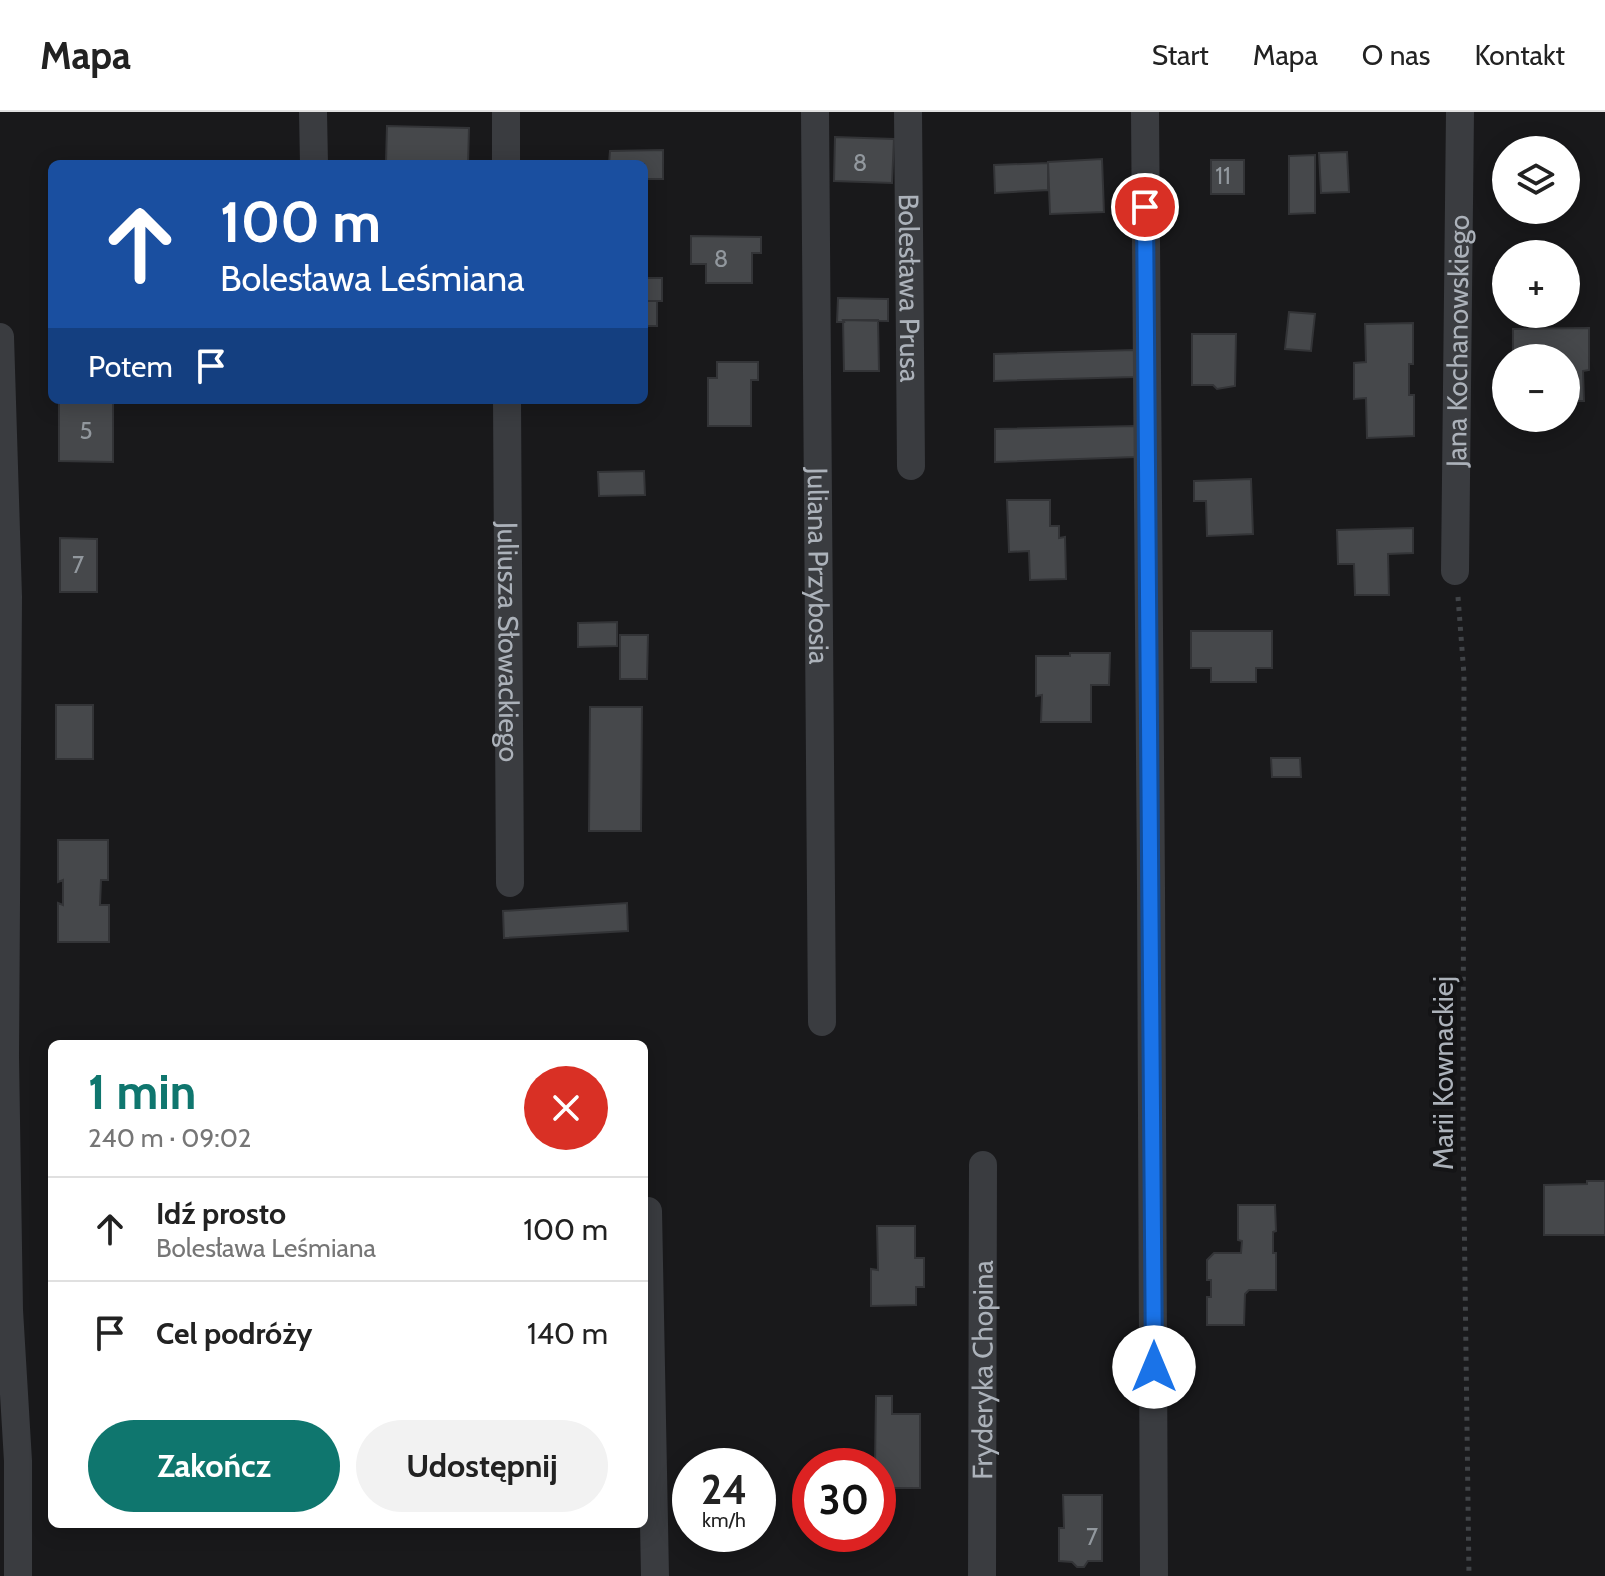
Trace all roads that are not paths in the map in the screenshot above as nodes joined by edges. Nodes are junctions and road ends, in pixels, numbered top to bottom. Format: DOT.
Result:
graph roads {
  1 [pos="313,112"];
  2 [pos="506,112"];
  3 [pos="815,112"];
  4 [pos="908,112"];
  5 [pos="1145,112"];
  6 [pos="1460,112"];
  7 [pos="314,160"];
  8 [pos="506,160"];
  9 [pos="0,337"];
  10 [pos="507,404"];
  11 [pos="911,466"];
  12 [pos="1455,571"];
  13 [pos="510,883"];
  14 [pos="822,1022"];
  15 [pos="983,1165"];
  16 [pos="648,1211"];
  17 [pos="18,1576"];
  18 [pos="655,1576"];
  19 [pos="982,1576"];
  20 [pos="1154,1576"];
  1 -- 7 [label="street"];
  2 -- 8 [label="street"];
  3 -- 14 [label="street, Juliana Przybosia"];
  4 -- 11 [label="street, Bolesława Prusa"];
  5 -- 20 [label="street"];
  6 -- 12 [label="street, Jana Kochanowskiego"];
  9 -- 17 [label="street"];
  10 -- 13 [label="street, Juliusza Słowackiego"];
  15 -- 19 [label="street, Fryderyka Chopina"];
  16 -- 18 [label="street"];
}
